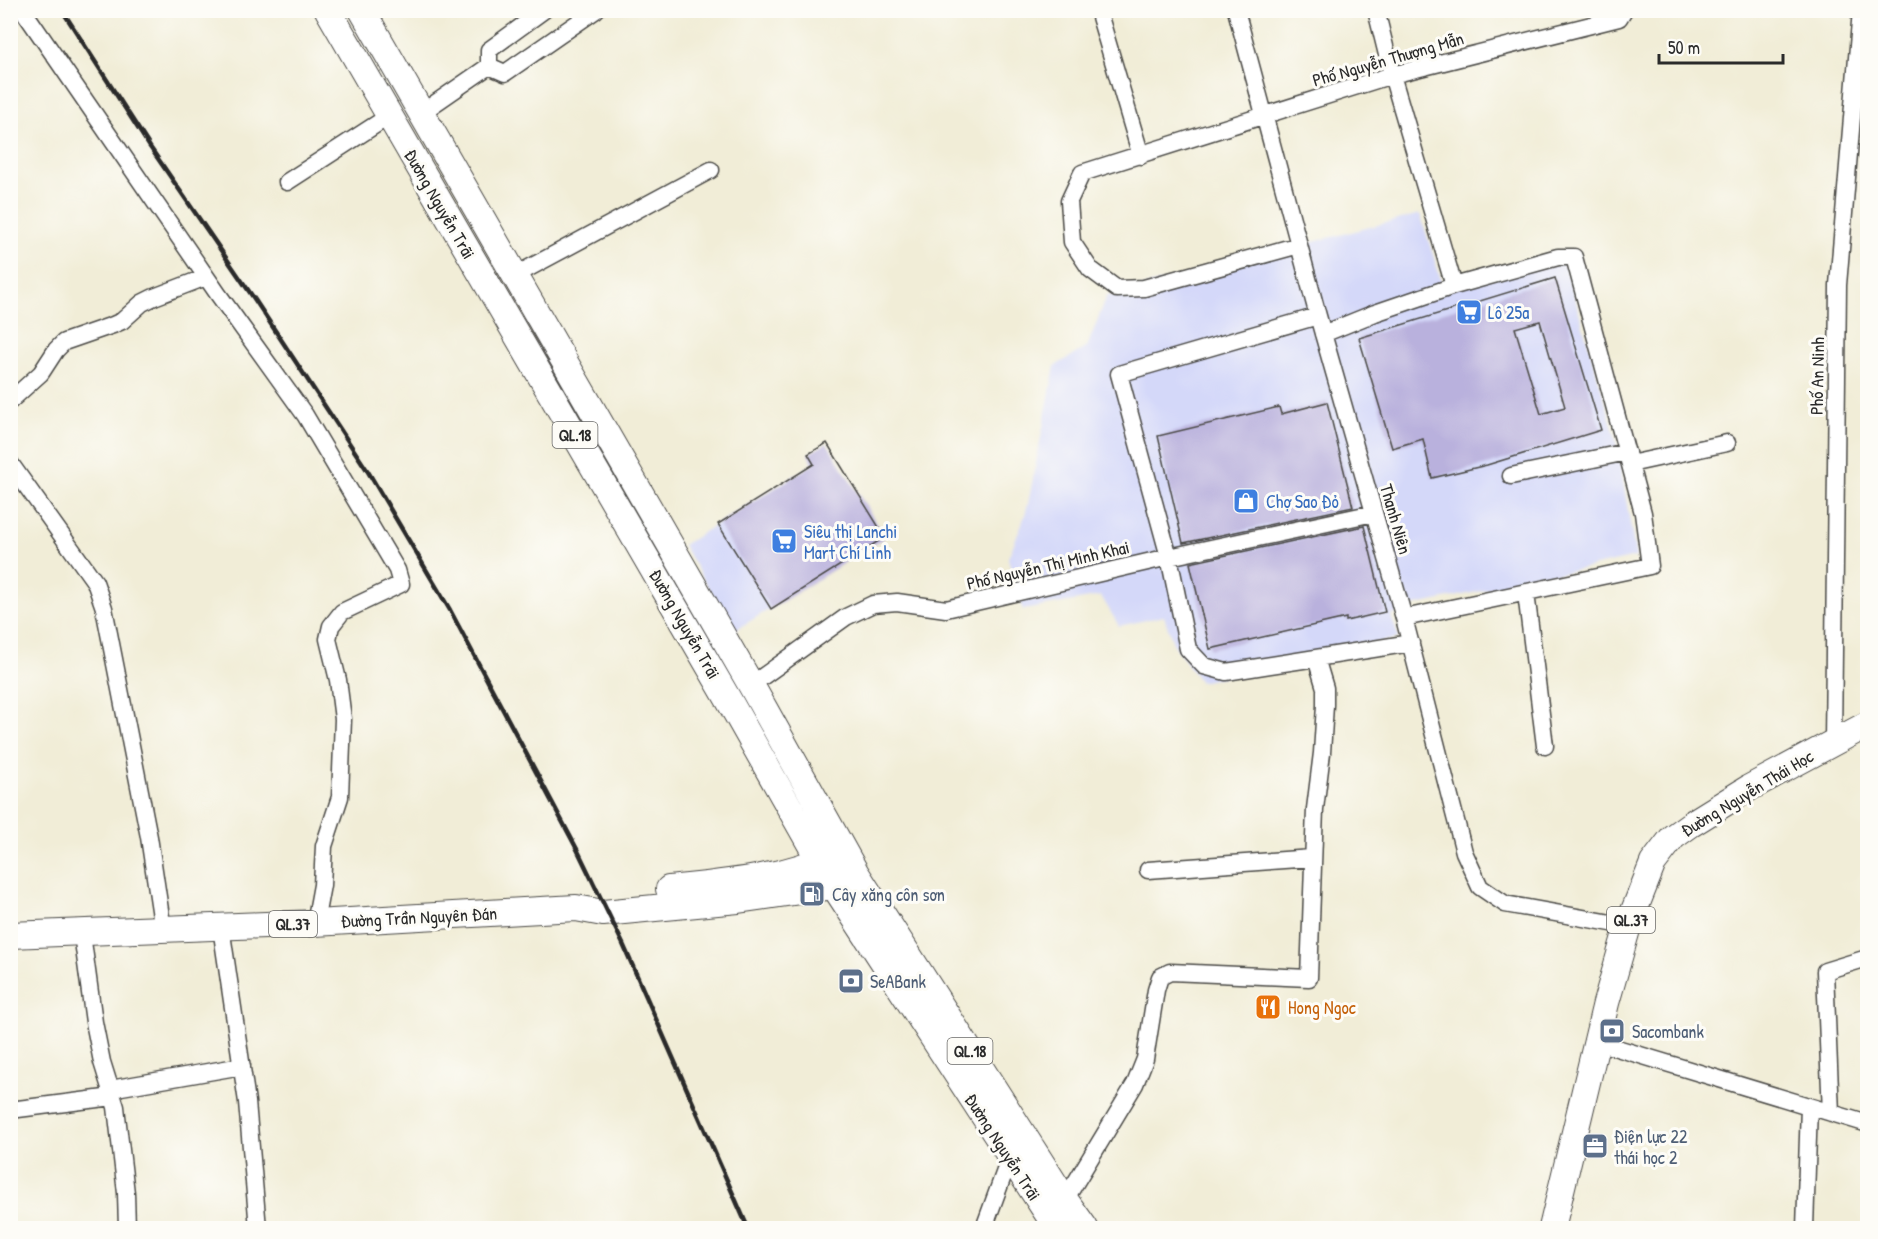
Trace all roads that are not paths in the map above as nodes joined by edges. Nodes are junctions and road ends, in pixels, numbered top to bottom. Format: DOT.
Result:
graph roads {
  1 [pos="23,10"];
  2 [pos="328,10"];
  3 [pos="362,10"];
  4 [pos="596,10"];
  5 [pos="1098,10"];
  6 [pos="1236,10"];
  7 [pos="1376,10"];
  8 [pos="1624,10"];
  9 [pos="1861,10"];
  10 [pos="536,13"];
  11 [pos="551,42"];
  12 [pos="489,66"];
  13 [pos="1392,75"];
  14 [pos="421,113"];
  15 [pos="389,116"];
  16 [pos="1265,116"];
  17 [pos="1141,156"];
  18 [pos="711,170"];
  19 [pos="288,182"];
  20 [pos="1299,245"];
  21 [pos="514,276"];
  22 [pos="206,277"];
  23 [pos="1454,286"];
  24 [pos="1318,316"];
  25 [pos="1323,334"];
  26 [pos="10,401"];
  27 [pos="1727,443"];
  28 [pos="1628,458"];
  29 [pos="10,463"];
  30 [pos="1511,476"];
  31 [pos="1374,513"];
  32 [pos="1169,557"];
  33 [pos="1526,594"];
  34 [pos="1404,618"];
  35 [pos="1411,643"];
  36 [pos="1316,658"];
  37 [pos="751,685"];
  38 [pos="727,697"];
  39 [pos="1868,724"];
  40 [pos="1833,742"];
  41 [pos="1545,746"];
  42 [pos="843,849"];
  43 [pos="1312,858"];
  44 [pos="820,861"];
  45 [pos="1148,870"];
  46 [pos="856,873"];
  47 [pos="834,886"];
  48 [pos="576,908"];
  49 [pos="315,923"];
  50 [pos="1628,926"];
  51 [pos="221,927"];
  52 [pos="163,930"];
  53 [pos="82,934"];
  54 [pos="10,935"];
  55 [pos="1864,958"];
  56 [pos="1597,1042"];
  57 [pos="242,1066"];
  58 [pos="112,1093"];
  59 [pos="1809,1106"];
  60 [pos="10,1110"];
  61 [pos="1831,1113"];
  62 [pos="1868,1124"];
  63 [pos="1010,1157"];
  64 [pos="1057,1216"];
  65 [pos="127,1228"];
  66 [pos="258,1228"];
  67 [pos="984,1228"];
  68 [pos="1085,1228"];
  69 [pos="1552,1228"];
  70 [pos="1805,1228"];
  1 -- 22 [label="street"];
  2 -- 15 [label="highway, Đường Nguyễn Trãi / QL.18"];
  3 -- 14 [label="highway, Đường Nguyễn Trãi / QL.18"];
  4 -- 11 [label="street"];
  5 -- 17 [label="street"];
  6 -- 16 [label="street, Thanh Niên"];
  7 -- 13 [label="street"];
  8 -- 13 [label="street, Phố Nguyễn Thượng Mẫn"];
  9 -- 40 [label="street, Phố An Ninh"];
  10 -- 11 [label="street"];
  10 -- 12 [label="street"];
  11 -- 12 [label="street"];
  12 -- 14 [label="street"];
  13 -- 16 [label="street, Phố Nguyễn Thượng Mẫn"];
  13 -- 23 [label="street"];
  14 -- 21 [label="highway, Đường Nguyễn Trãi / QL.18"];
  15 -- 19 [label="street"];
  15 -- 38 [label="highway, Đường Nguyễn Trãi / QL.18"];
  16 -- 17 [label="street, Phố Nguyễn Thượng Mẫn"];
  16 -- 20 [label="street, Thanh Niên"];
  17 -- 20 [label="street, Phố Nguyễn Thượng Mẫn"];
  18 -- 21 [label="street"];
  20 -- 24 [label="street, Thanh Niên"];
  21 -- 37 [label="highway, Đường Nguyễn Trãi / QL.18"];
  22 -- 26 [label="street"];
  22 -- 49 [label="street"];
  23 -- 25 [label="street"];
  23 -- 28 [label="street"];
  24 -- 25 [label="street, Thanh Niên"];
  24 -- 32 [label="street"];
  25 -- 31 [label="street, Thanh Niên"];
  27 -- 28 [label="street"];
  28 -- 30 [label="street"];
  28 -- 33 [label="street"];
  29 -- 52 [label="street"];
  31 -- 32 [label="street, Phố Nguyễn Thị Minh Khai"];
  31 -- 34 [label="street, Thanh Niên"];
  32 -- 36 [label="street"];
  32 -- 37 [label="street, Phố Nguyễn Thị Minh Khai"];
  33 -- 34 [label="street"];
  33 -- 41 [label="street"];
  34 -- 35 [label="street, Thanh Niên"];
  35 -- 36 [label="street"];
  35 -- 50 [label="street, Thanh Niên"];
  36 -- 43 [label="street"];
  37 -- 38 [label="highway"];
  37 -- 42 [label="highway, Đường Nguyễn Trãi / QL.18"];
  38 -- 44 [label="highway, Đường Nguyễn Trãi / QL.18"];
  39 -- 40 [label="highway, Đường Nguyễn Thái Học / QL.37"];
  40 -- 50 [label="highway, Đường Nguyễn Thái Học / QL.37"];
  42 -- 44 [label="highway, Đường Trần Nguyên Đán / QL.37"];
  42 -- 46 [label="highway, Đường Nguyễn Trãi / QL.18"];
  43 -- 45 [label="street"];
  43 -- 64 [label="street"];
  44 -- 47 [label="highway, Đường Nguyễn Trãi / QL.18"];
  44 -- 48 [label="highway, Đường Trần Nguyên Đán / QL.37"];
  46 -- 47 [label="highway, Đường Trần Nguyên Đán / QL.37"];
  46 -- 64 [label="highway, Đường Nguyễn Trãi / QL.18"];
  47 -- 48 [label="highway, Đường Trần Nguyên Đán / QL.37"];
  47 -- 63 [label="highway, Đường Nguyễn Trãi / QL.18"];
  48 -- 49 [label="highway, Đường Trần Nguyên Đán / QL.37"];
  49 -- 51 [label="highway, Đường Trần Nguyên Đán / QL.37"];
  50 -- 56 [label="highway, Đường Nguyễn Thái Học / QL.37"];
  51 -- 52 [label="highway, Đường Trần Nguyên Đán / QL.37"];
  51 -- 57 [label="street"];
  52 -- 53 [label="highway, Đường Trần Nguyên Đán / QL.37"];
  53 -- 54 [label="highway, Đường Trần Nguyên Đán / QL.37"];
  53 -- 58 [label="street"];
  55 -- 61 [label="street"];
  56 -- 59 [label="street"];
  56 -- 69 [label="highway, Đường Nguyễn Thái Học / QL.37"];
  57 -- 58 [label="street"];
  57 -- 66 [label="street"];
  58 -- 60 [label="street"];
  58 -- 65 [label="street"];
  59 -- 61 [label="street"];
  59 -- 70 [label="street"];
  61 -- 62 [label="street"];
  63 -- 64 [label="highway, Đường Nguyễn Trãi / QL.18"];
  63 -- 67 [label="street"];
  64 -- 68 [label="highway, Đường Nguyễn Trãi / QL.18"];
}
